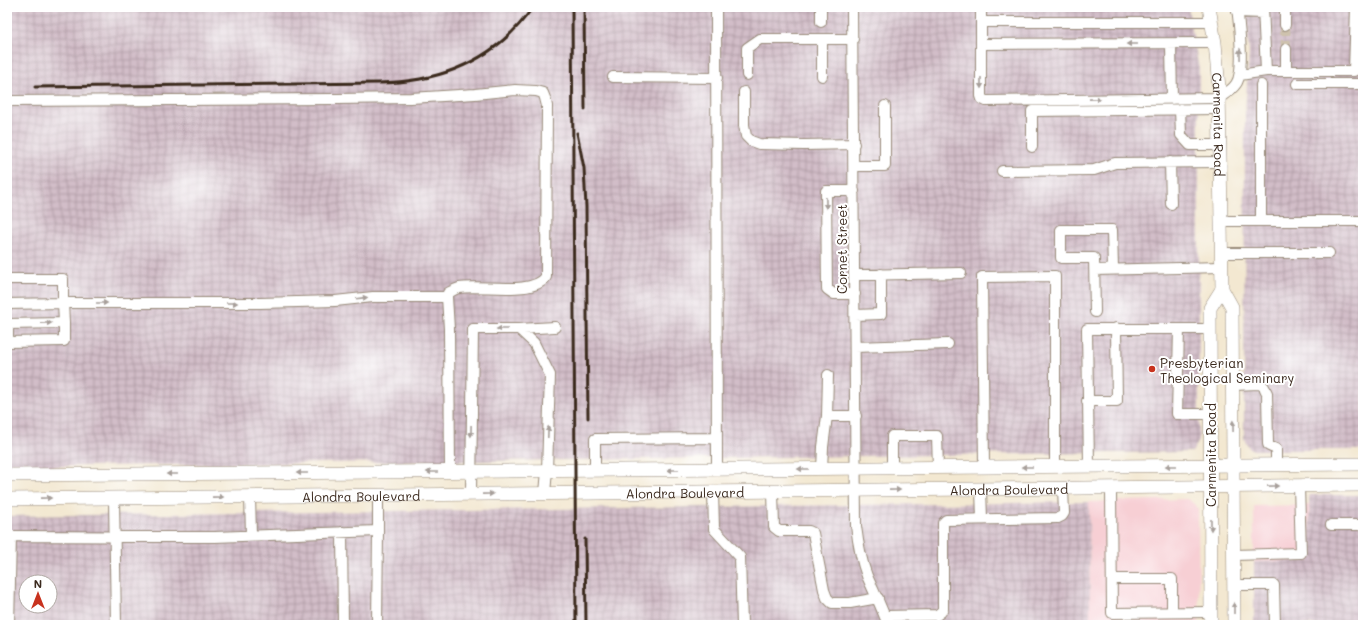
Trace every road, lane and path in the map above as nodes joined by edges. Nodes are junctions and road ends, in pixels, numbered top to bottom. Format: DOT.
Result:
graph roads {
  1 [pos="716,7"];
  2 [pos="821,7"];
  3 [pos="852,7"];
  4 [pos="980,7"];
  5 [pos="1209,7"];
  6 [pos="1285,7"];
  7 [pos="1356,7"];
  8 [pos="1237,10"];
  9 [pos="1263,10"];
  10 [pos="821,22"];
  11 [pos="981,22"];
  12 [pos="1212,22"];
  13 [pos="1285,25"];
  14 [pos="822,39"];
  15 [pos="853,39"];
  16 [pos="1215,43"];
  17 [pos="981,44"];
  18 [pos="1171,44"];
  19 [pos="1286,49"];
  20 [pos="1266,71"];
  21 [pos="1286,71"];
  22 [pos="1359,71"];
  23 [pos="747,75"];
  24 [pos="1240,75"];
  25 [pos="822,76"];
  26 [pos="613,77"];
  27 [pos="716,78"];
  28 [pos="1297,84"];
  29 [pos="1363,84"];
  30 [pos="1261,85"];
  31 [pos="744,92"];
  32 [pos="1172,98"];
  33 [pos="7,101"];
  34 [pos="1219,104"];
  35 [pos="885,106"];
  36 [pos="1180,110"];
  37 [pos="854,144"];
  38 [pos="1220,145"];
  39 [pos="1032,147"];
  40 [pos="1170,162"];
  41 [pos="1220,162"];
  42 [pos="854,166"];
  43 [pos="1002,171"];
  44 [pos="854,190"];
  45 [pos="1171,204"];
  46 [pos="1221,221"];
  47 [pos="1261,221"];
  48 [pos="1363,221"];
  49 [pos="1221,253"];
  50 [pos="1329,253"];
  51 [pos="1222,267"];
  52 [pos="1113,269"];
  53 [pos="1095,270"];
  54 [pos="961,273"];
  55 [pos="881,274"];
  56 [pos="855,275"];
  57 [pos="7,279"];
  58 [pos="1222,289"];
  59 [pos="855,294"];
  60 [pos="448,301"];
  61 [pos="63,303"];
  62 [pos="7,304"];
  63 [pos="1095,312"];
  64 [pos="855,315"];
  65 [pos="64,322"];
  66 [pos="7,324"];
  67 [pos="555,327"];
  68 [pos="1116,328"];
  69 [pos="1210,328"];
  70 [pos="520,329"];
  71 [pos="1179,329"];
  72 [pos="948,344"];
  73 [pos="855,347"];
  74 [pos="828,375"];
  75 [pos="1233,385"];
  76 [pos="1087,401"];
  77 [pos="1210,414"];
  78 [pos="827,416"];
  79 [pos="856,416"];
  80 [pos="717,438"];
  81 [pos="1363,464"];
  82 [pos="1234,465"];
  83 [pos="1276,465"];
  84 [pos="1210,466"];
  85 [pos="984,467"];
  86 [pos="1055,467"];
  87 [pos="1089,467"];
  88 [pos="856,468"];
  89 [pos="892,468"];
  90 [pos="938,468"];
  91 [pos="822,469"];
  92 [pos="596,470"];
  93 [pos="717,470"];
  94 [pos="471,471"];
  95 [pos="547,471"];
  96 [pos="450,472"];
  97 [pos="7,475"];
  98 [pos="1363,485"];
  99 [pos="1210,486"];
  100 [pos="1234,486"];
  101 [pos="1299,486"];
  102 [pos="1063,488"];
  103 [pos="1111,488"];
  104 [pos="981,489"];
  105 [pos="856,490"];
  106 [pos="713,491"];
  107 [pos="773,491"];
  108 [pos="545,493"];
  109 [pos="449,494"];
  110 [pos="471,494"];
  111 [pos="378,495"];
  112 [pos="250,496"];
  113 [pos="114,498"];
  114 [pos="7,499"];
  115 [pos="982,519"];
  116 [pos="1331,525"];
  117 [pos="1363,525"];
  118 [pos="378,531"];
  119 [pos="342,532"];
  120 [pos="251,535"];
  121 [pos="116,536"];
  122 [pos="1234,554"];
  123 [pos="1112,579"];
  124 [pos="1234,585"];
  125 [pos="878,598"];
  126 [pos="1172,612"];
  127 [pos="1211,619"];
  128 [pos="887,620"];
  129 [pos="9,625"];
  130 [pos="116,625"];
  131 [pos="343,625"];
  132 [pos="377,625"];
  133 [pos="742,625"];
  134 [pos="1234,625"];
  135 [pos="1275,625"];
  1 -- 27 [label="street"];
  2 -- 10 [label="street"];
  3 -- 15 [label="street, Cornet Street"];
  4 -- 11 [label="street"];
  5 -- 12 [label="main road, Carmenita Road"];
  6 -- 13 [label="street"];
  7 -- 22 [label="street"];
  8 -- 9 [label="street"];
  24 -- 8 [label="street, one-way"];
  9 -- 20 [label="street"];
  11 -- 12 [label="street"];
  11 -- 17 [label="street"];
  12 -- 16 [label="main road, Carmenita Road"];
  14 -- 15 [label="street"];
  14 -- 23 [label="street"];
  14 -- 25 [label="street"];
  15 -- 37 [label="street, Cornet Street"];
  16 -- 18 [label="street"];
  16 -- 34 [label="main road, Carmenita Road"];
  18 -- 17 [label="street, one-way"];
  17 -- 32 [label="street, one-way"];
  18 -- 32 [label="street"];
  19 -- 21 [label="street"];
  20 -- 21 [label="street"];
  20 -- 24 [label="street"];
  21 -- 22 [label="street"];
  24 -- 34 [label="street"];
  26 -- 27 [label="street"];
  27 -- 80 [label="street"];
  28 -- 29 [label="street"];
  30 -- 47 [label="street"];
  31 -- 37 [label="street"];
  32 -- 34 [label="street"];
  33 -- 60 [label="street"];
  34 -- 36 [label="street"];
  34 -- 38 [label="main road, Carmenita Road"];
  35 -- 42 [label="street"];
  36 -- 38 [label="street"];
  36 -- 39 [label="street"];
  37 -- 42 [label="street, Cornet Street"];
  38 -- 41 [label="main road, Carmenita Road"];
  40 -- 41 [label="street"];
  40 -- 43 [label="street"];
  40 -- 45 [label="street"];
  41 -- 46 [label="main road, Carmenita Road"];
  42 -- 44 [label="street, Cornet Street"];
  44 -- 56 [label="street, Cornet Street"];
  44 -- 59 [label="street, one-way"];
  46 -- 47 [label="street"];
  46 -- 49 [label="main road, Carmenita Road"];
  47 -- 48 [label="street"];
  49 -- 50 [label="street"];
  49 -- 51 [label="main road, Carmenita Road"];
  51 -- 52 [label="street"];
  51 -- 58 [label="main road, Carmenita Road"];
  52 -- 53 [label="street"];
  52 -- 53 [label="street"];
  53 -- 63 [label="street"];
  54 -- 55 [label="street"];
  55 -- 56 [label="street"];
  55 -- 64 [label="street"];
  56 -- 59 [label="street, Cornet Street"];
  57 -- 61 [label="street"];
  58 -- 69 [label="main road, Carmenita Road"];
  58 -- 75 [label="main road, Carmenita Road"];
  59 -- 64 [label="street, Cornet Street"];
  61 -- 60 [label="street, one-way"];
  60 -- 96 [label="street"];
  61 -- 62 [label="street"];
  61 -- 65 [label="street"];
  64 -- 73 [label="street, Cornet Street"];
  66 -- 65 [label="street, one-way"];
  65 -- 66 [label="street"];
  67 -- 70 [label="street"];
  68 -- 71 [label="street"];
  68 -- 76 [label="street"];
  68 -- 76 [label="street"];
  69 -- 71 [label="street"];
  69 -- 77 [label="main road, Carmenita Road"];
  70 -- 94 [label="street, one-way"];
  95 -- 70 [label="street, one-way"];
  71 -- 77 [label="street"];
  72 -- 73 [label="street"];
  73 -- 79 [label="street, Cornet Street"];
  74 -- 78 [label="street"];
  82 -- 75 [label="main road, Carmenita Road, one-way"];
  75 -- 83 [label="street"];
  76 -- 87 [label="street"];
  77 -- 84 [label="main road, Carmenita Road"];
  78 -- 79 [label="street"];
  78 -- 91 [label="street"];
  79 -- 88 [label="street, Cornet Street"];
  80 -- 92 [label="street"];
  80 -- 93 [label="street"];
  81 -- 83 [label="main road, Alondra Boulevard"];
  82 -- 83 [label="main road, Alondra Boulevard"];
  82 -- 84 [label="main road, Alondra Boulevard"];
  82 -- 100 [label="main road, Carmenita Road"];
  84 -- 87 [label="main road, Alondra Boulevard, one-way"];
  84 -- 99 [label="main road, Carmenita Road"];
  86 -- 85 [label="main road, Alondra Boulevard, one-way"];
  85 -- 86 [label="street"];
  85 -- 90 [label="main road, Alondra Boulevard"];
  86 -- 87 [label="main road, Alondra Boulevard"];
  88 -- 89 [label="main road, Alondra Boulevard"];
  88 -- 91 [label="main road, Alondra Boulevard"];
  88 -- 105 [label="street, Cornet Street"];
  89 -- 90 [label="main road, Alondra Boulevard"];
  89 -- 90 [label="street"];
  91 -- 93 [label="main road, Alondra Boulevard, one-way"];
  93 -- 92 [label="main road, Alondra Boulevard, one-way"];
  92 -- 95 [label="main road, Alondra Boulevard"];
  94 -- 95 [label="main road, Alondra Boulevard"];
  94 -- 96 [label="main road, Alondra Boulevard"];
  94 -- 110 [label="street"];
  95 -- 108 [label="street"];
  96 -- 97 [label="main road, Alondra Boulevard, one-way"];
  96 -- 109 [label="main road"];
  98 -- 101 [label="main road, Alondra Boulevard"];
  99 -- 100 [label="main road, Alondra Boulevard"];
  99 -- 103 [label="main road, Alondra Boulevard"];
  99 -- 127 [label="main road, Carmenita Road, one-way"];
  100 -- 101 [label="main road, Alondra Boulevard, one-way"];
  100 -- 122 [label="main road, Carmenita Road"];
  101 -- 122 [label="street"];
  102 -- 103 [label="main road, Alondra Boulevard"];
  102 -- 104 [label="main road, Alondra Boulevard"];
  102 -- 115 [label="street"];
  103 -- 123 [label="street"];
  105 -- 104 [label="main road, Alondra Boulevard, one-way"];
  104 -- 115 [label="street"];
  105 -- 107 [label="main road, Alondra Boulevard"];
  105 -- 125 [label="street, Cornet Street"];
  106 -- 107 [label="main road, Alondra Boulevard"];
  106 -- 108 [label="main road, Alondra Boulevard"];
  106 -- 133 [label="street"];
  107 -- 125 [label="street"];
  110 -- 108 [label="main road, Alondra Boulevard, one-way"];
  109 -- 110 [label="main road, Alondra Boulevard"];
  109 -- 111 [label="main road, Alondra Boulevard"];
  111 -- 112 [label="main road, Alondra Boulevard"];
  111 -- 118 [label="street"];
  113 -- 112 [label="main road, Alondra Boulevard, one-way"];
  112 -- 120 [label="street"];
  114 -- 113 [label="main road, Alondra Boulevard, one-way"];
  113 -- 121 [label="street"];
  115 -- 128 [label="street"];
  116 -- 117 [label="street"];
  118 -- 119 [label="street"];
  118 -- 132 [label="street"];
  119 -- 120 [label="street"];
  119 -- 131 [label="street"];
  120 -- 121 [label="street"];
  121 -- 129 [label="street"];
  121 -- 130 [label="street"];
  122 -- 124 [label="main road, Carmenita Road"];
  123 -- 126 [label="street"];
  123 -- 126 [label="street"];
  134 -- 124 [label="main road, Carmenita Road, one-way"];
  124 -- 135 [label="street"];
  125 -- 128 [label="street, Cornet Street"];
  126 -- 127 [label="street"];
}
